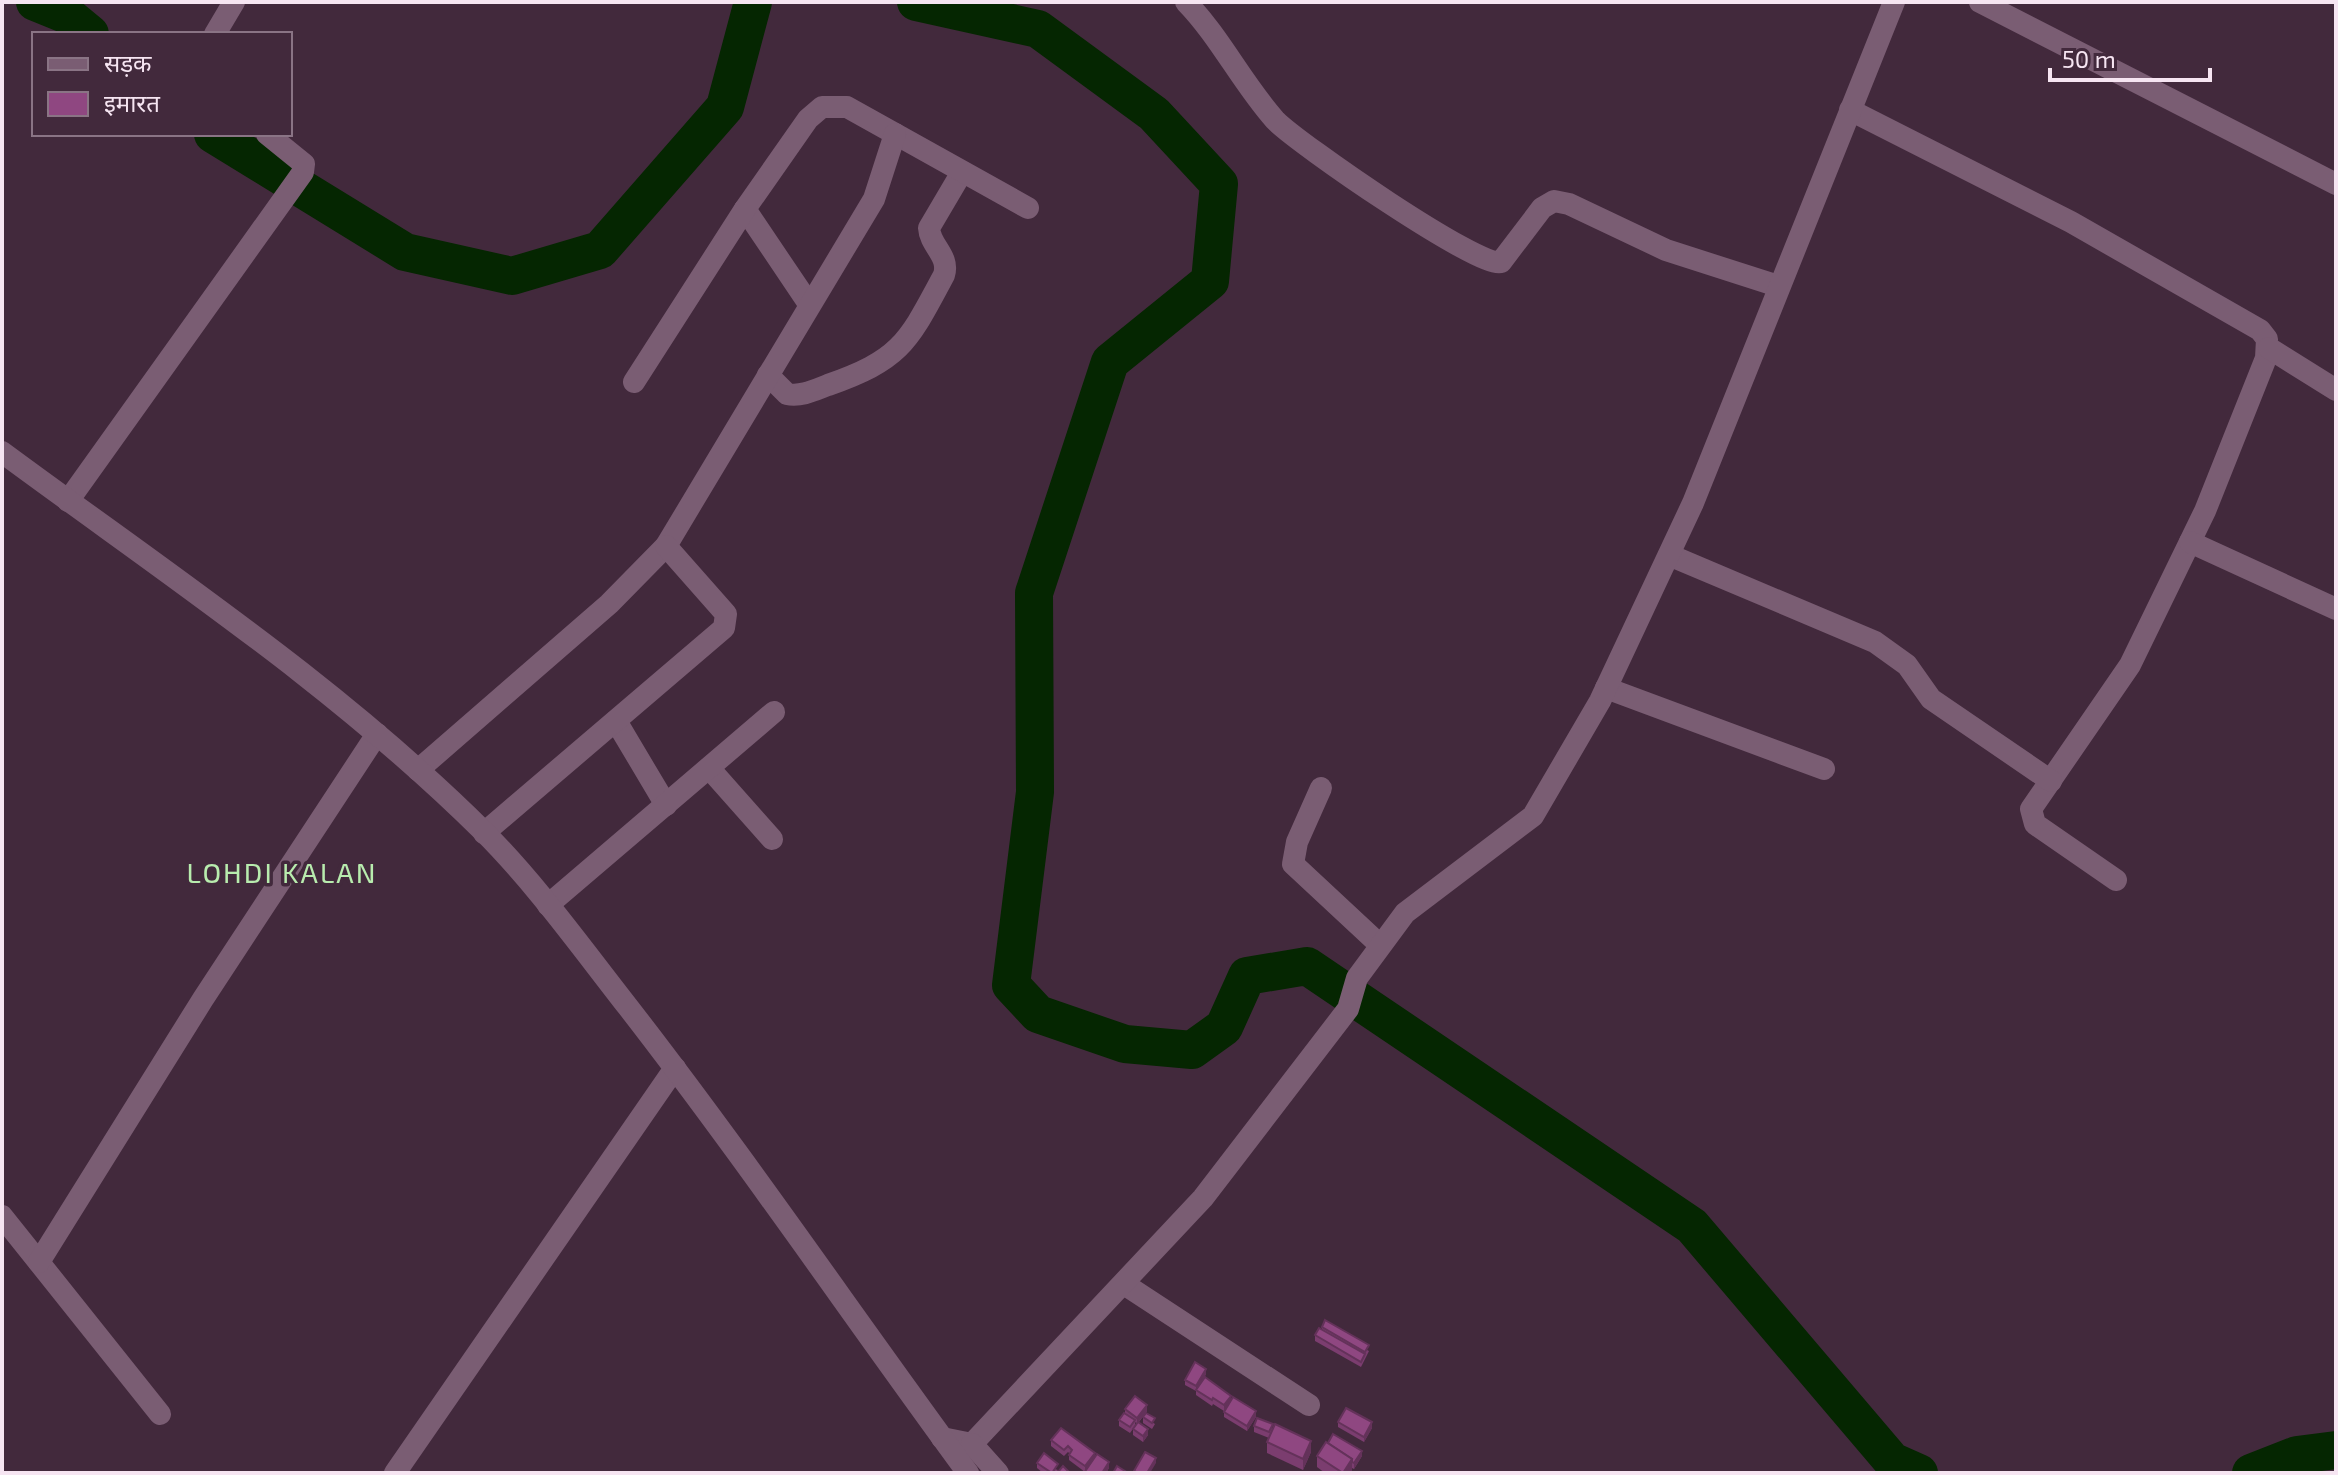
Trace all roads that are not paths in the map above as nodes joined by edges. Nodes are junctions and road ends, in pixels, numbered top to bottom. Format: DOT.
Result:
graph roads {
  1 [pos="234,2"];
  2 [pos="1186,2"];
  3 [pos="1894,2"];
  4 [pos="1980,2"];
  5 [pos="216,32"];
  6 [pos="1850,110"];
  7 [pos="895,134"];
  8 [pos="270,136"];
  9 [pos="962,172"];
  10 [pos="2336,184"];
  11 [pos="1028,208"];
  12 [pos="745,209"];
  13 [pos="1778,286"];
  14 [pos="809,304"];
  15 [pos="2269,348"];
  16 [pos="768,375"];
  17 [pos="634,382"];
  18 [pos="2336,390"];
  19 [pos="2,452"];
  20 [pos="68,501"];
  21 [pos="2190,542"];
  22 [pos="666,546"];
  23 [pos="1669,555"];
  24 [pos="2336,609"];
  25 [pos="1606,688"];
  26 [pos="774,712"];
  27 [pos="616,721"];
  28 [pos="377,734"];
  29 [pos="709,768"];
  30 [pos="1824,769"];
  31 [pos="418,770"];
  32 [pos="2051,781"];
  33 [pos="1321,788"];
  34 [pos="666,805"];
  35 [pos="484,833"];
  36 [pos="772,839"];
  37 [pos="2116,880"];
  38 [pos="548,905"];
  39 [pos="1380,945"];
  40 [pos="675,1068"];
  41 [pos="2,1216"];
  42 [pos="39,1262"];
  43 [pos="1124,1284"];
  44 [pos="1309,1405"];
  45 [pos="160,1414"];
  46 [pos="942,1438"];
  47 [pos="972,1444"];
  48 [pos="395,1473"];
  49 [pos="968,1473"];
  50 [pos="998,1473"];
  1 -- 5 [label="street"];
  2 -- 13 [label="street"];
  3 -- 6 [label="street"];
  4 -- 10 [label="street"];
  6 -- 13 [label="street"];
  6 -- 15 [label="street"];
  7 -- 9 [label="street"];
  7 -- 12 [label="street"];
  7 -- 14 [label="street"];
  8 -- 20 [label="street"];
  9 -- 11 [label="street"];
  9 -- 16 [label="street"];
  12 -- 14 [label="street"];
  12 -- 17 [label="street"];
  13 -- 23 [label="street"];
  14 -- 16 [label="street"];
  15 -- 18 [label="street"];
  15 -- 21 [label="street"];
  16 -- 22 [label="street"];
  19 -- 20 [label="street"];
  20 -- 28 [label="street"];
  21 -- 24 [label="street"];
  21 -- 32 [label="street"];
  22 -- 27 [label="street"];
  22 -- 31 [label="street"];
  23 -- 25 [label="street"];
  23 -- 32 [label="street"];
  25 -- 30 [label="street"];
  25 -- 39 [label="street"];
  26 -- 29 [label="street"];
  27 -- 34 [label="street"];
  27 -- 35 [label="street"];
  28 -- 31 [label="street"];
  28 -- 42 [label="street"];
  29 -- 34 [label="street"];
  29 -- 36 [label="street"];
  31 -- 35 [label="street"];
  32 -- 37 [label="street"];
  33 -- 39 [label="street"];
  34 -- 38 [label="street"];
  35 -- 38 [label="street"];
  38 -- 40 [label="street"];
  39 -- 43 [label="street"];
  40 -- 46 [label="street"];
  40 -- 48 [label="street"];
  41 -- 42 [label="street"];
  42 -- 45 [label="street"];
  43 -- 44 [label="street"];
  43 -- 47 [label="street"];
  46 -- 47 [label="street"];
  46 -- 49 [label="street"];
  47 -- 50 [label="street"];
}
